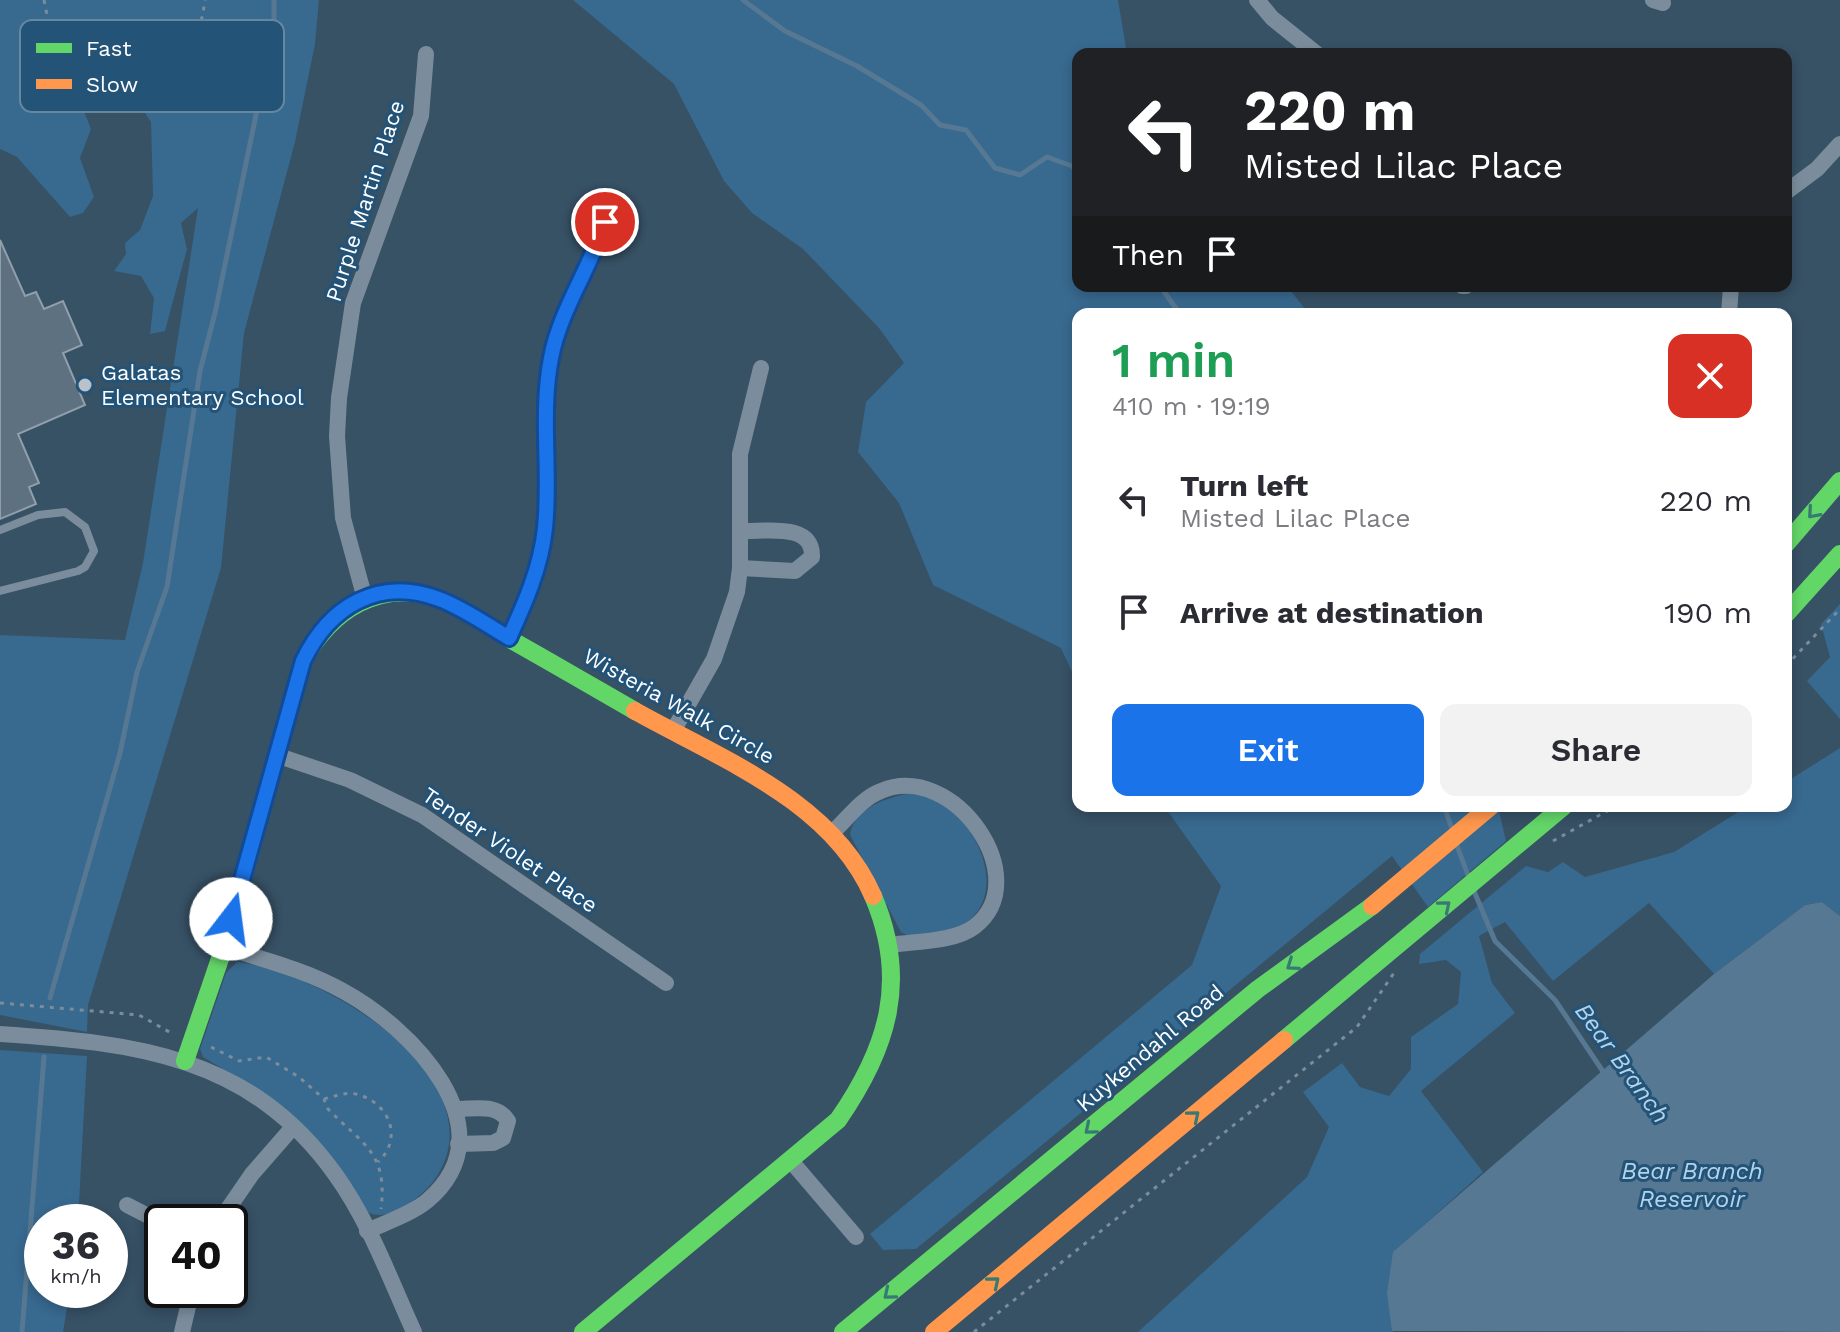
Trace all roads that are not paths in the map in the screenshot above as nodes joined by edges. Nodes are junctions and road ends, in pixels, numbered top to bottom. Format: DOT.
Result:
graph roads {
  1 [pos="1257,0"];
  2 [pos="1303,48"];
  3 [pos="426,54"];
  4 [pos="1840,144"];
  5 [pos="1792,188"];
  6 [pos="612,199"];
  7 [pos="761,368"];
  8 [pos="1840,481"];
  9 [pos="0,530"];
  10 [pos="741,531"];
  11 [pos="1792,537"];
  12 [pos="1840,554"];
  13 [pos="740,568"];
  14 [pos="0,591"];
  15 [pos="365,599"];
  16 [pos="1792,607"];
  17 [pos="509,638"];
  18 [pos="673,731"];
  19 [pos="276,755"];
  20 [pos="1484,812"];
  21 [pos="1560,812"];
  22 [pos="834,831"];
  23 [pos="891,945"];
  24 [pos="224,947"];
  25 [pos="666,983"];
  26 [pos="0,1034"];
  27 [pos="185,1061"];
  28 [pos="456,1109"];
  29 [pos="293,1127"];
  30 [pos="458,1144"];
  31 [pos="791,1161"];
  32 [pos="231,1204"];
  33 [pos="367,1231"];
  34 [pos="856,1237"];
  35 [pos="188,1308"];
  36 [pos="182,1332"];
  37 [pos="414,1332"];
  38 [pos="583,1332"];
  39 [pos="843,1332"];
  40 [pos="934,1332"];
  1 -- 2 [label="street"];
  3 -- 15 [label="street, Purple Martin Place"];
  4 -- 5 [label="street"];
  6 -- 17 [label="street"];
  7 -- 10 [label="street"];
  8 -- 11 [label="main road, one-way"];
  9 -- 14 [label="lane"];
  10 -- 13 [label="street"];
  10 -- 13 [label="street"];
  12 -- 16 [label="main road"];
  13 -- 18 [label="street"];
  15 -- 17 [label="main road, Wisteria Walk Circle"];
  15 -- 19 [label="main road, Wisteria Walk Circle"];
  17 -- 18 [label="main road, Wisteria Walk Circle"];
  18 -- 22 [label="main road, Wisteria Walk Circle"];
  19 -- 24 [label="main road, Wisteria Walk Circle"];
  19 -- 25 [label="street, Tender Violet Place"];
  20 -- 39 [label="main road, Kuykendahl Road, one-way"];
  40 -- 21 [label="main road, one-way"];
  22 -- 23 [label="main road, Wisteria Walk Circle"];
  22 -- 23 [label="street"];
  23 -- 31 [label="main road, Wisteria Walk Circle"];
  24 -- 27 [label="main road, Wisteria Walk Circle"];
  24 -- 28 [label="street"];
  26 -- 27 [label="street"];
  27 -- 29 [label="street"];
  28 -- 30 [label="street"];
  28 -- 30 [label="street"];
  29 -- 32 [label="street"];
  29 -- 33 [label="street"];
  30 -- 33 [label="street"];
  31 -- 34 [label="street"];
  31 -- 38 [label="main road, Wisteria Walk Circle"];
  33 -- 37 [label="street"];
  35 -- 36 [label="street"];
}
